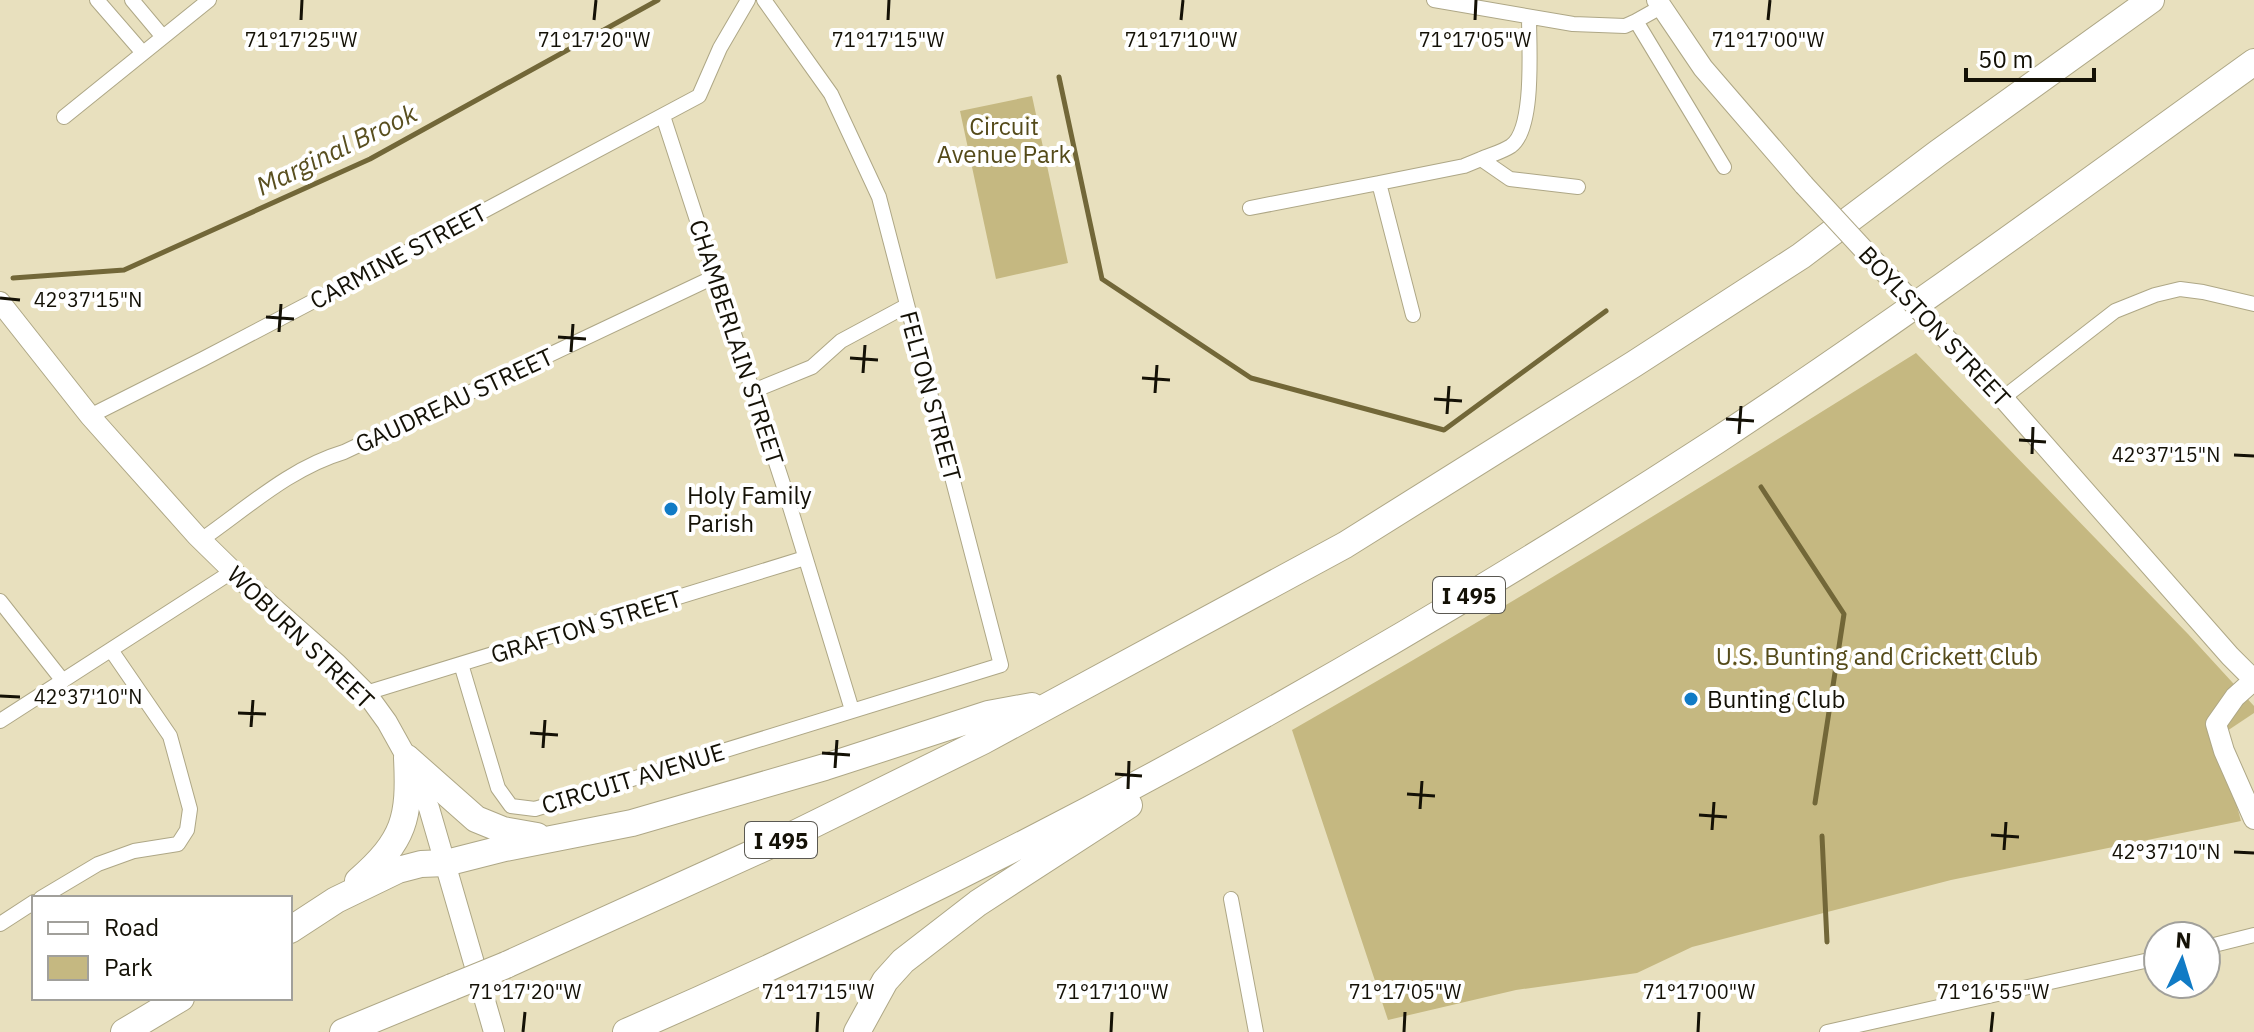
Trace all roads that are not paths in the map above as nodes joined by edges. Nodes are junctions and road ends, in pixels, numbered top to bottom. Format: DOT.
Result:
graph roads {
  1 [pos="97,0"];
  2 [pos="132,0"];
  3 [pos="209,0"];
  4 [pos="748,0"];
  5 [pos="764,0"];
  6 [pos="1434,0"];
  7 [pos="2151,0"];
  8 [pos="1659,4"];
  9 [pos="1529,17"];
  10 [pos="1636,21"];
  11 [pos="163,37"];
  12 [pos="143,53"];
  13 [pos="2254,62"];
  14 [pos="663,116"];
  15 [pos="64,117"];
  16 [pos="1481,159"];
  17 [pos="1724,167"];
  18 [pos="1379,183"];
  19 [pos="1578,187"];
  20 [pos="1250,208"];
  21 [pos="716,276"];
  22 [pos="0,302"];
  23 [pos="2254,304"];
  24 [pos="906,306"];
  25 [pos="1413,315"];
  26 [pos="753,391"];
  27 [pos="2003,398"];
  28 [pos="90,416"];
  29 [pos="201,540"];
  30 [pos="805,558"];
  31 [pos="233,571"];
  32 [pos="0,601"];
  33 [pos="111,650"];
  34 [pos="461,664"];
  35 [pos="2254,680"];
  36 [pos="63,681"];
  37 [pos="366,693"];
  38 [pos="1294,697"];
  39 [pos="1050,703"];
  40 [pos="852,710"];
  41 [pos="0,721"];
  42 [pos="407,758"];
  43 [pos="2254,819"];
  44 [pos="570,835"];
  45 [pos="446,863"];
  46 [pos="44,896"];
  47 [pos="1231,899"];
  48 [pos="336,900"];
  49 [pos="32,903"];
  50 [pos="0,924"];
  51 [pos="292,929"];
  52 [pos="2254,935"];
  53 [pos="2222,943"];
  54 [pos="2142,962"];
  55 [pos="178,1000"];
  56 [pos="124,1032"];
  57 [pos="343,1032"];
  58 [pos="494,1032"];
  59 [pos="626,1032"];
  60 [pos="857,1032"];
  61 [pos="1256,1032"];
  62 [pos="1827,1032"];
  1 -- 12 [label="street"];
  2 -- 11 [label="street"];
  3 -- 11 [label="street"];
  4 -- 14 [label="street"];
  5 -- 24 [label="street, FELTON STREET"];
  6 -- 9 [label="street"];
  7 -- 39 [label="highway, I 495"];
  8 -- 10 [label="street"];
  8 -- 27 [label="main road, BOYLSTON STREET, bridge"];
  9 -- 10 [label="street"];
  9 -- 16 [label="street"];
  10 -- 17 [label="street"];
  11 -- 12 [label="street"];
  12 -- 15 [label="street"];
  13 -- 38 [label="highway, I 495"];
  14 -- 21 [label="street, CHAMBERLAIN STREET"];
  14 -- 28 [label="street, CARMINE STREET"];
  16 -- 18 [label="street"];
  16 -- 19 [label="street"];
  18 -- 20 [label="street"];
  18 -- 25 [label="street"];
  21 -- 26 [label="street, CHAMBERLAIN STREET"];
  21 -- 29 [label="street, GAUDREAU STREET"];
  22 -- 28 [label="main road, WOBURN STREET"];
  23 -- 27 [label="street"];
  24 -- 26 [label="street"];
  24 -- 40 [label="street, FELTON STREET"];
  26 -- 30 [label="street, CHAMBERLAIN STREET"];
  27 -- 35 [label="main road, BOYLSTON STREET"];
  28 -- 29 [label="main road, WOBURN STREET"];
  29 -- 31 [label="main road, WOBURN STREET"];
  30 -- 34 [label="street, GRAFTON STREET"];
  30 -- 40 [label="street, CHAMBERLAIN STREET"];
  31 -- 33 [label="street"];
  31 -- 37 [label="main road, WOBURN STREET"];
  32 -- 36 [label="street"];
  33 -- 36 [label="street"];
  33 -- 46 [label="street"];
  34 -- 37 [label="street, GRAFTON STREET"];
  34 -- 40 [label="street, CIRCUIT AVENUE"];
  35 -- 43 [label="main road"];
  36 -- 41 [label="street"];
  37 -- 42 [label="main road, WOBURN STREET"];
  38 -- 59 [label="highway, I 495"];
  38 -- 60 [label="highway"];
  39 -- 44 [label="highway"];
  39 -- 57 [label="highway, I 495, bridge"];
  42 -- 44 [label="highway"];
  42 -- 45 [label="main road, WOBURN STREET"];
  42 -- 48 [label="highway"];
  44 -- 45 [label="highway"];
  45 -- 48 [label="highway"];
  45 -- 58 [label="main road, WOBURN STREET"];
  47 -- 61 [label="street"];
  48 -- 51 [label="highway"];
  49 -- 50 [label="street"];
  52 -- 53 [label="street"];
  54 -- 62 [label="street"];
  55 -- 56 [label="highway"];
}
